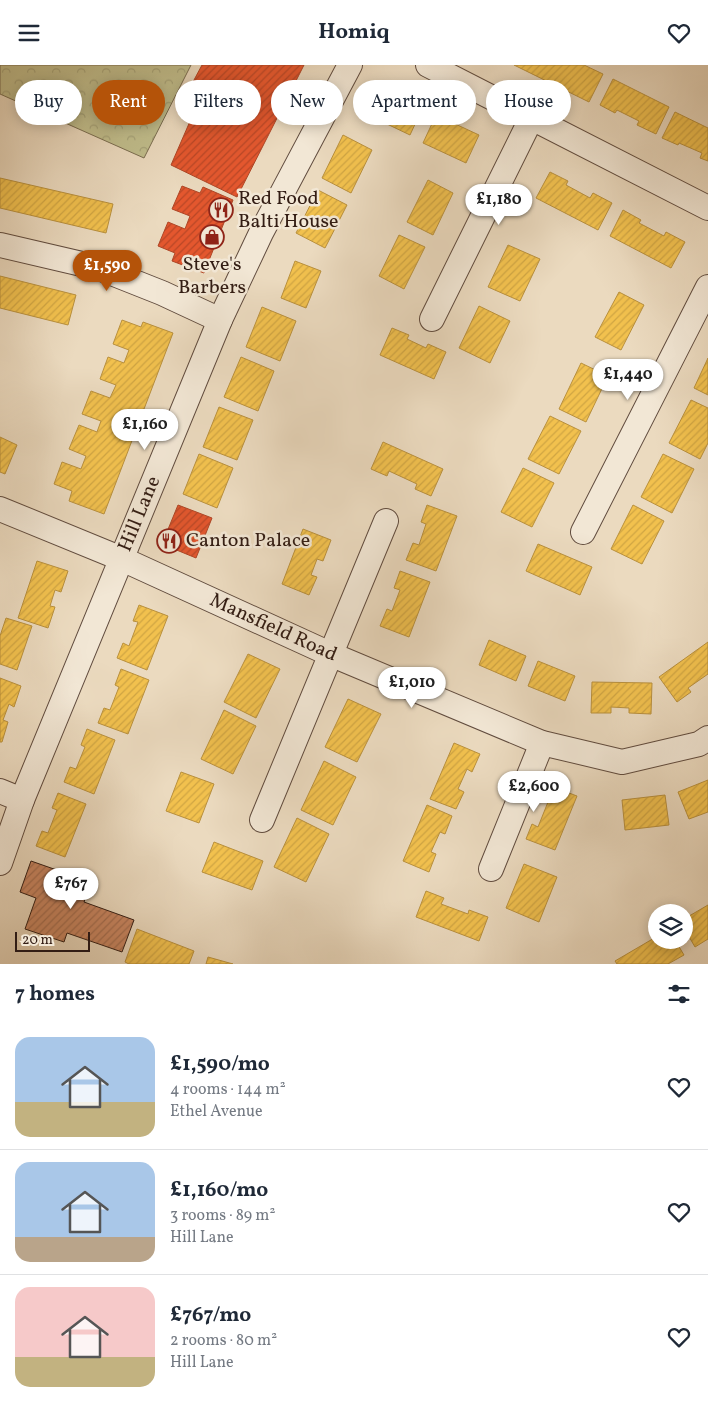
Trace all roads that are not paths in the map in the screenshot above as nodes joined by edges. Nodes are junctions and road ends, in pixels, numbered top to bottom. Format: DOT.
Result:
graph roads {
  1 [pos="350,65"];
  2 [pos="428,65"];
  3 [pos="486,94"];
  4 [pos="528,125"];
  5 [pos="547,125"];
  6 [pos="708,208"];
  7 [pos="0,245"];
  8 [pos="708,287"];
  9 [pos="432,319"];
  10 [pos="220,320"];
  11 [pos="0,509"];
  12 [pos="386,521"];
  13 [pos="582,532"];
  14 [pos="122,559"];
  15 [pos="330,654"];
  16 [pos="708,738"];
  17 [pos="542,743"];
  18 [pos="0,791"];
  19 [pos="22,800"];
  20 [pos="262,820"];
  21 [pos="0,863"];
  22 [pos="491,869"];
  1 -- 10 [label="street, Hill Lane"];
  2 -- 3 [label="street"];
  4 -- 9 [label="street"];
  5 -- 6 [label="street"];
  7 -- 10 [label="street"];
  8 -- 13 [label="street"];
  10 -- 14 [label="street, Hill Lane"];
  11 -- 14 [label="street, Mansfield Road"];
  12 -- 15 [label="street"];
  14 -- 15 [label="street, Mansfield Road"];
  14 -- 19 [label="street, Hill Lane"];
  15 -- 17 [label="street, Mansfield Road"];
  15 -- 20 [label="street"];
  16 -- 17 [label="street, Mansfield Road"];
  17 -- 22 [label="street"];
  18 -- 19 [label="street"];
  19 -- 21 [label="street, Hill Lane"];
}
